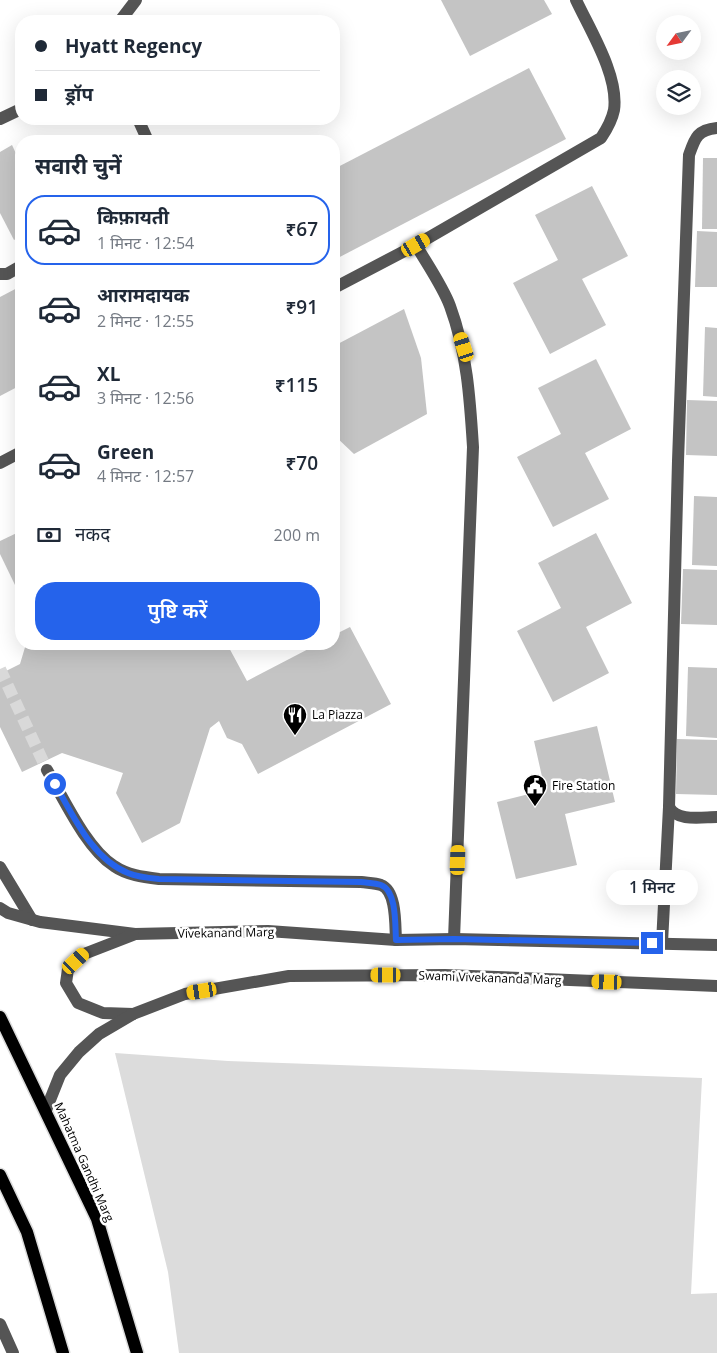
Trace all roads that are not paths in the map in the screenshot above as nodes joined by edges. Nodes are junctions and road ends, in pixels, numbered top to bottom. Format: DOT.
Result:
graph roads {
  1 [pos="136,0"];
  2 [pos="576,0"];
  3 [pos="125,15"];
  4 [pos="15,112"];
  5 [pos="0,119"];
  6 [pos="717,128"];
  7 [pos="416,245"];
  8 [pos="15,269"];
  9 [pos="0,274"];
  10 [pos="340,285"];
  11 [pos="15,455"];
  12 [pos="0,463"];
  13 [pos="48,770"];
  14 [pos="669,807"];
  15 [pos="717,817"];
  16 [pos="0,867"];
  17 [pos="0,908"];
  18 [pos="32,920"];
  19 [pos="136,934"];
  20 [pos="454,939"];
  21 [pos="396,940"];
  22 [pos="662,943"];
  23 [pos="717,945"];
  24 [pos="717,986"];
  25 [pos="133,1014"];
  26 [pos="0,1017"];
  27 [pos="46,1110"];
  28 [pos="0,1175"];
  29 [pos="0,1324"];
  30 [pos="13,1353"];
  31 [pos="62,1353"];
  32 [pos="137,1353"];
  1 -- 3 [label="street"];
  2 -- 7 [label="street"];
  4 -- 5 [label="street"];
  6 -- 14 [label="street"];
  7 -- 10 [label="street"];
  7 -- 20 [label="street"];
  8 -- 9 [label="street"];
  11 -- 12 [label="street"];
  13 -- 21 [label="street"];
  14 -- 15 [label="street"];
  14 -- 22 [label="street"];
  16 -- 18 [label="street"];
  17 -- 18 [label="street, Vivekanand Marg"];
  18 -- 19 [label="street, Vivekanand Marg"];
  19 -- 21 [label="street, Vivekanand Marg"];
  19 -- 25 [label="street"];
  20 -- 21 [label="street, Vivekanand Marg"];
  20 -- 22 [label="street"];
  22 -- 23 [label="street"];
  24 -- 25 [label="street, Swami Vivekananda Marg"];
  25 -- 27 [label="street, Swami Vivekananda Marg"];
  26 -- 27 [label="main road, Mahatma Gandhi Marg"];
  27 -- 32 [label="main road, Mahatma Gandhi Marg"];
  28 -- 31 [label="main road"];
  29 -- 30 [label="street"];
}
